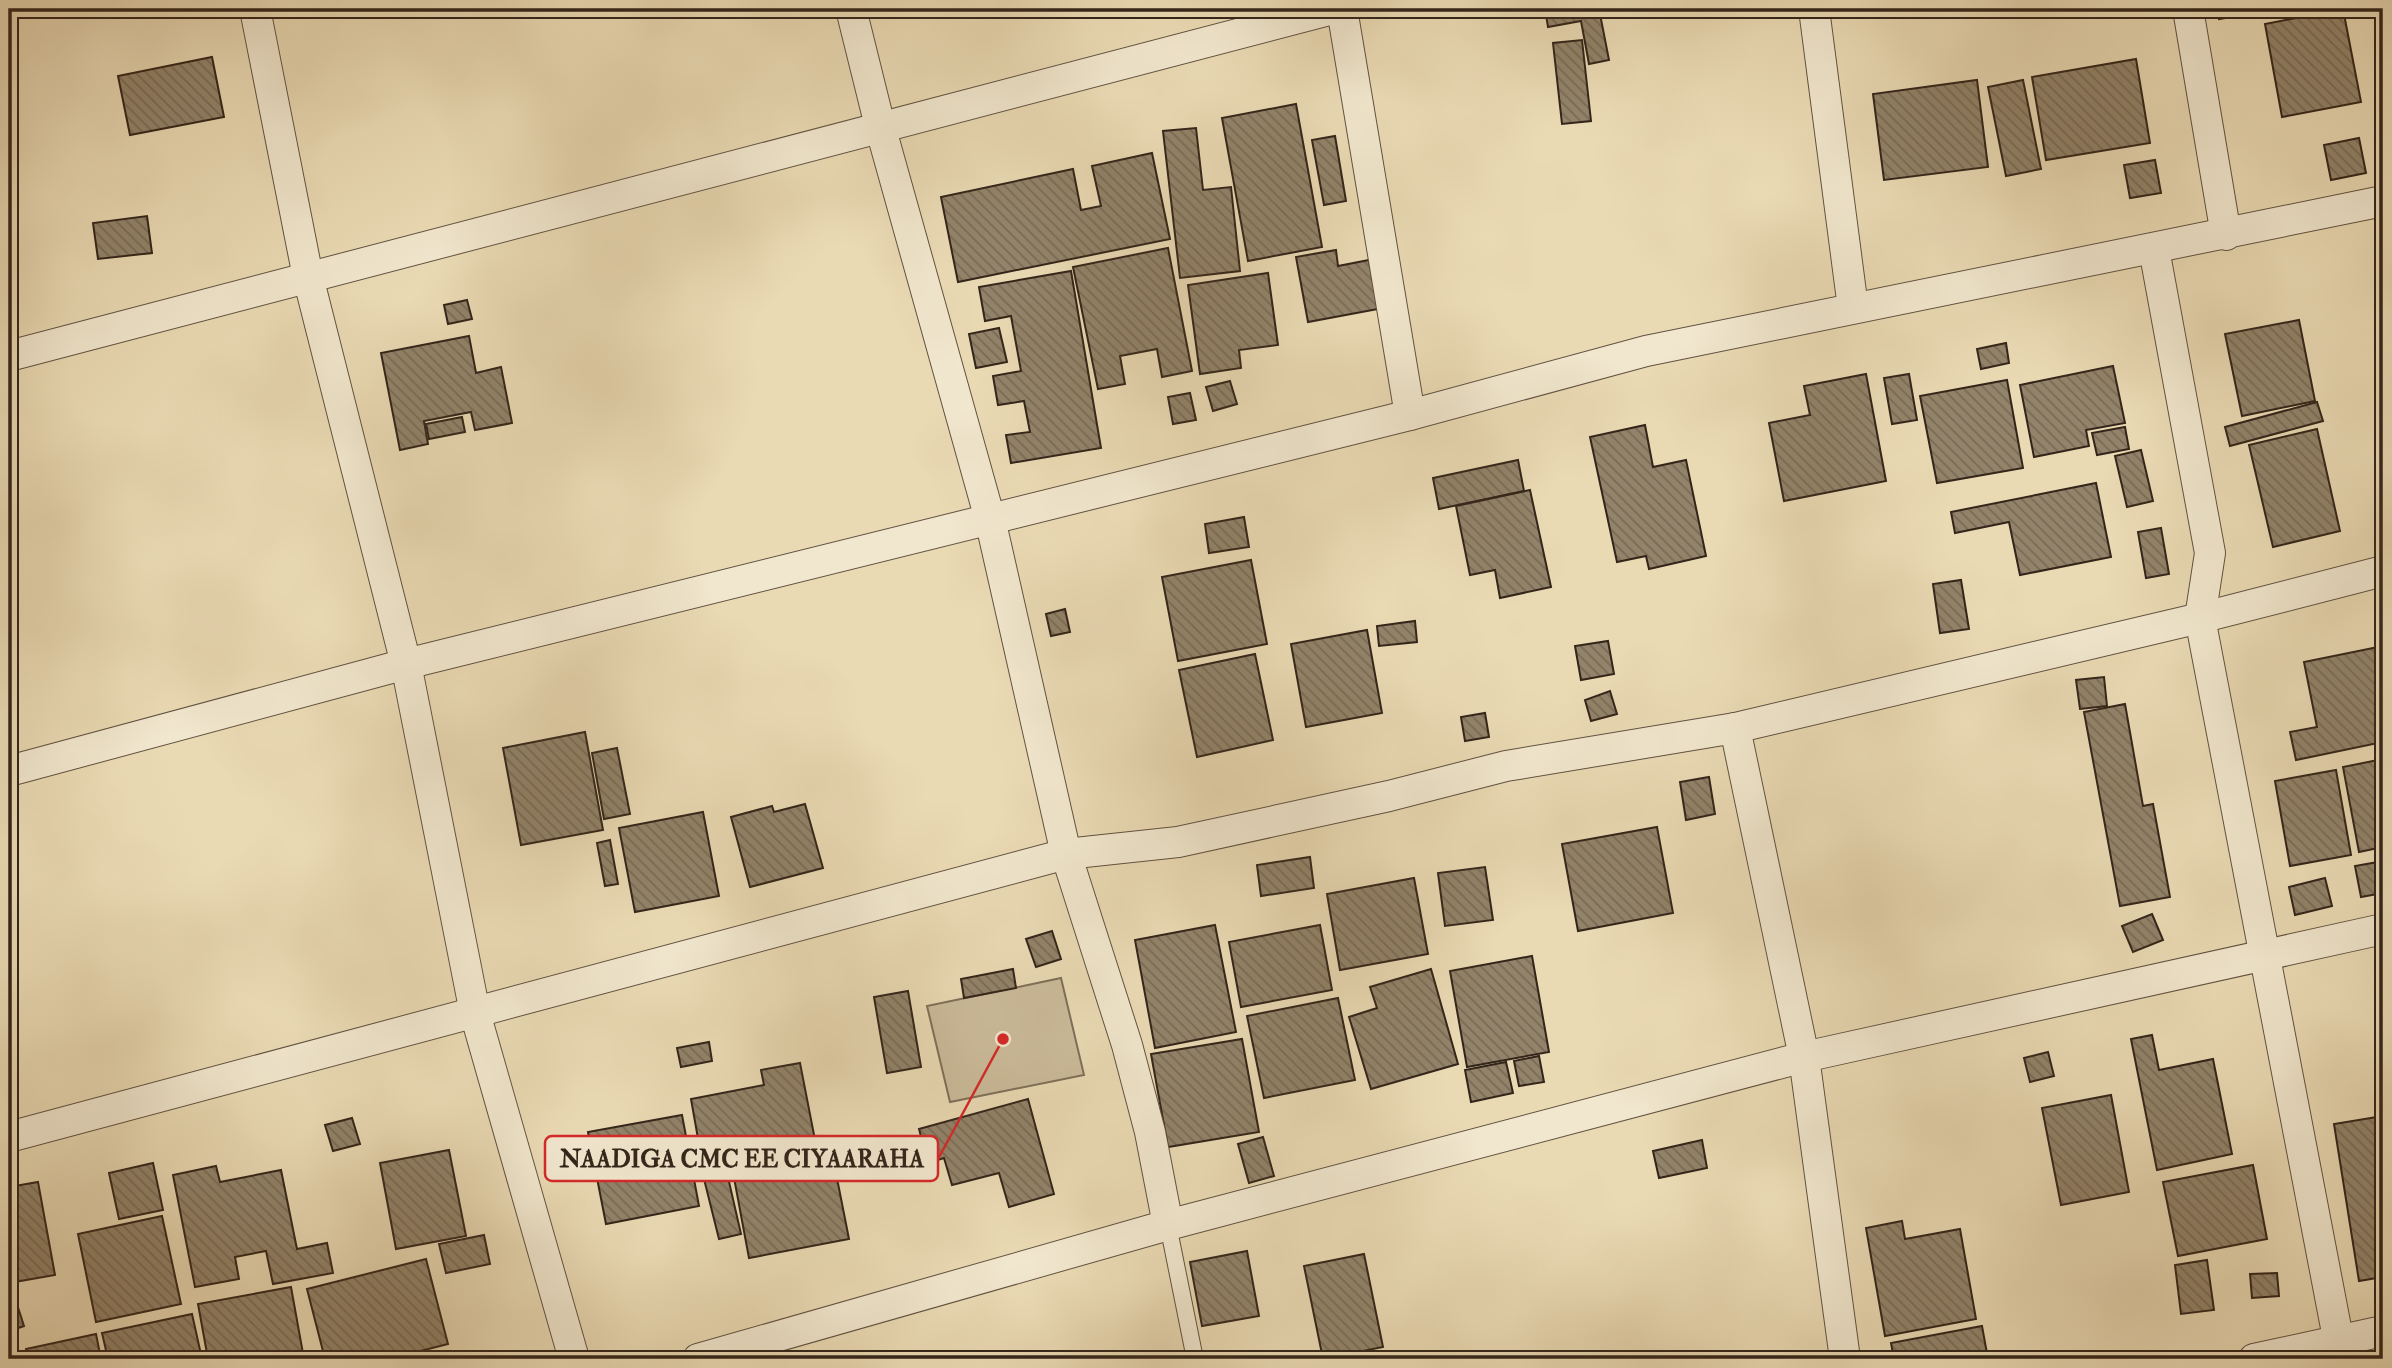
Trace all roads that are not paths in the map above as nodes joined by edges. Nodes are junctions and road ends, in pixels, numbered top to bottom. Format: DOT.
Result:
graph roads {
  1 [pos="255,9"];
  2 [pos="851,9"];
  3 [pos="1333,9"];
  4 [pos="1342,9"];
  5 [pos="1814,9"];
  6 [pos="2188,9"];
  7 [pos="880,126"];
  8 [pos="2383,201"];
  9 [pos="2226,235"];
  10 [pos="2154,249"];
  11 [pos="308,277"];
  12 [pos="1853,308"];
  13 [pos="9,356"];
  14 [pos="1410,415"];
  15 [pos="990,519"];
  16 [pos="2383,571"];
  17 [pos="2200,618"];
  18 [pos="406,664"];
  19 [pos="1735,728"];
  20 [pos="9,771"];
  21 [pos="1066,854"];
  22 [pos="2383,929"];
  23 [pos="2265,953"];
  24 [pos="475,1013"];
  25 [pos="1804,1057"];
  26 [pos="9,1138"];
  27 [pos="1168,1225"];
  28 [pos="2383,1331"];
  29 [pos="2340,1350"];
  30 [pos="574,1359"];
  31 [pos="698,1359"];
  32 [pos="1195,1359"];
  33 [pos="1845,1359"];
  34 [pos="2254,1359"];
  1 -- 11 [label="street"];
  2 -- 7 [label="street"];
  3 -- 7 [label="street"];
  4 -- 14 [label="street"];
  5 -- 12 [label="street"];
  6 -- 9 [label="street"];
  7 -- 11 [label="street"];
  7 -- 15 [label="street"];
  8 -- 9 [label="street"];
  9 -- 10 [label="street"];
  10 -- 12 [label="street"];
  10 -- 17 [label="street"];
  11 -- 13 [label="street"];
  11 -- 18 [label="street"];
  12 -- 14 [label="street"];
  14 -- 15 [label="street"];
  15 -- 18 [label="street"];
  15 -- 21 [label="street"];
  16 -- 17 [label="street"];
  17 -- 19 [label="street"];
  17 -- 23 [label="street"];
  18 -- 20 [label="street"];
  18 -- 24 [label="street"];
  19 -- 21 [label="street"];
  19 -- 25 [label="street"];
  21 -- 24 [label="street"];
  21 -- 27 [label="street"];
  22 -- 23 [label="street"];
  23 -- 25 [label="street"];
  23 -- 29 [label="street"];
  24 -- 26 [label="street"];
  24 -- 30 [label="street"];
  25 -- 27 [label="street"];
  25 -- 33 [label="street"];
  27 -- 31 [label="street"];
  27 -- 32 [label="lane"];
  28 -- 29 [label="street"];
  29 -- 34 [label="street"];
}
